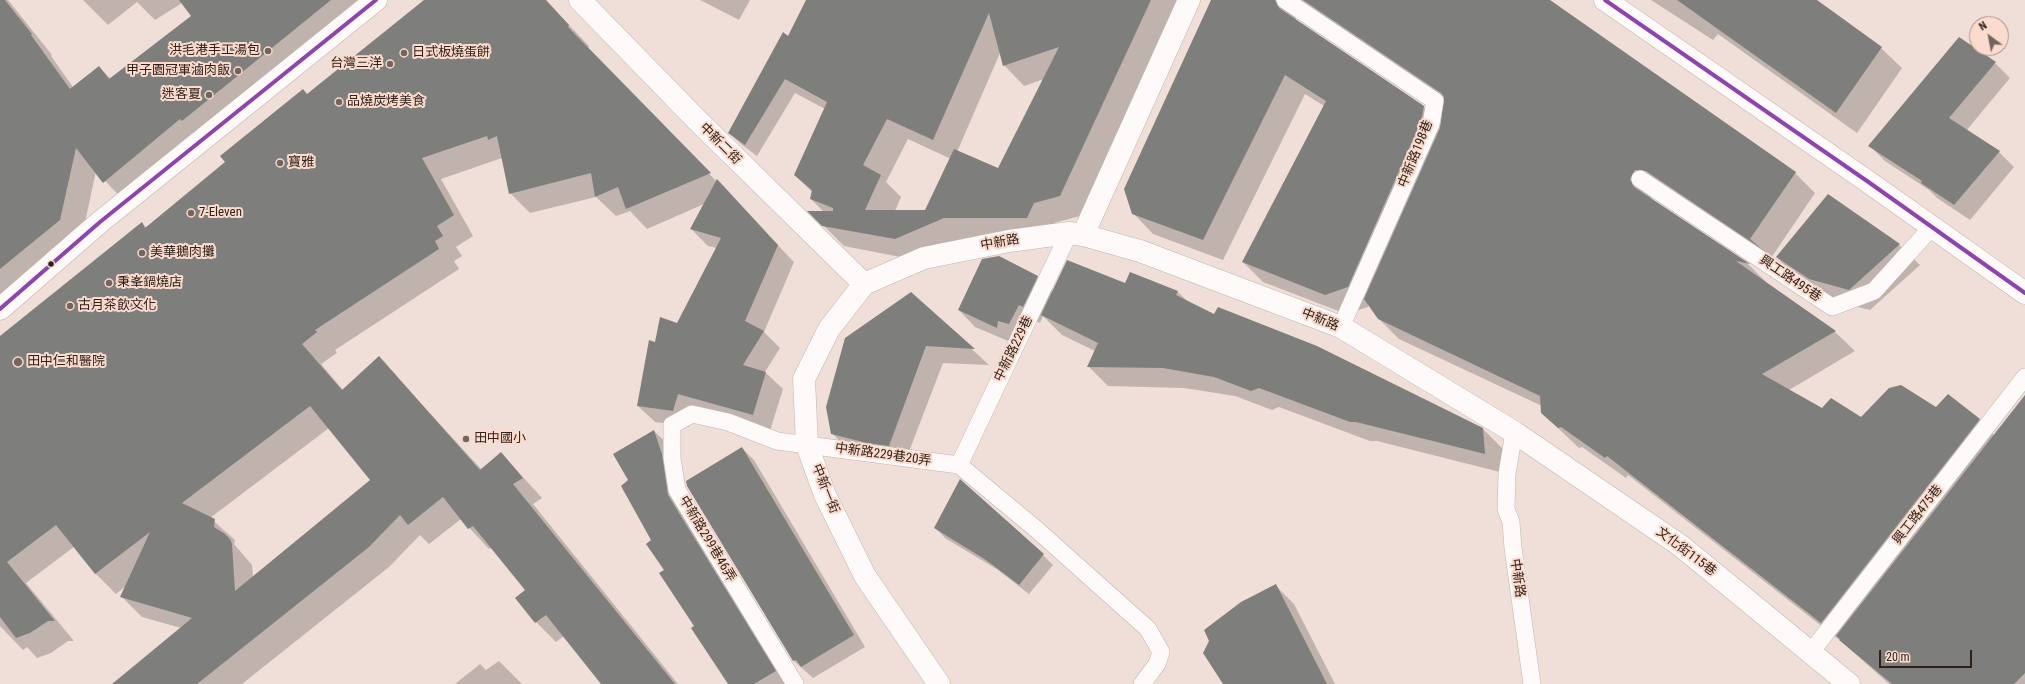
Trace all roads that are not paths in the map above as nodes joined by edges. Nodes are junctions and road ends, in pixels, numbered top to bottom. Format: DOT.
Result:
graph roads {
  1 [pos="376,0"];
  2 [pos="580,0"];
  3 [pos="1189,0"];
  4 [pos="1286,0"];
  5 [pos="1605,0"];
  6 [pos="1640,179"];
  7 [pos="1931,228"];
  8 [pos="1076,234"];
  9 [pos="864,284"];
  10 [pos="2025,293"];
  11 [pos="0,309"];
  12 [pos="1341,327"];
  13 [pos="2025,377"];
  14 [pos="1514,432"];
  15 [pos="807,445"];
  16 [pos="958,465"];
  17 [pos="1811,652"];
  18 [pos="795,684"];
  19 [pos="939,684"];
  20 [pos="1142,684"];
  21 [pos="1532,684"];
  22 [pos="1849,684"];
  1 -- 11 [label="street"];
  2 -- 9 [label="street, 中新二街"];
  3 -- 8 [label="street"];
  4 -- 12 [label="lane, 中新路198巷"];
  5 -- 7 [label="street"];
  6 -- 7 [label="lane, 興工路495巷"];
  7 -- 10 [label="street"];
  8 -- 9 [label="street, 中新路"];
  8 -- 12 [label="street, 中新路"];
  8 -- 16 [label="lane, 中新路229巷"];
  9 -- 15 [label="street, 中新一街"];
  12 -- 14 [label="street, 中新路"];
  13 -- 17 [label="lane, 興工路475巷"];
  14 -- 17 [label="street, 文化街115巷"];
  14 -- 21 [label="lane, 中新路"];
  15 -- 16 [label="lane, 中新路229巷20弄"];
  15 -- 18 [label="lane, 中新路299巷46弄"];
  15 -- 19 [label="street, 中新一街"];
  16 -- 20 [label="lane"];
  17 -- 22 [label="street, 文化街115巷"];
}
